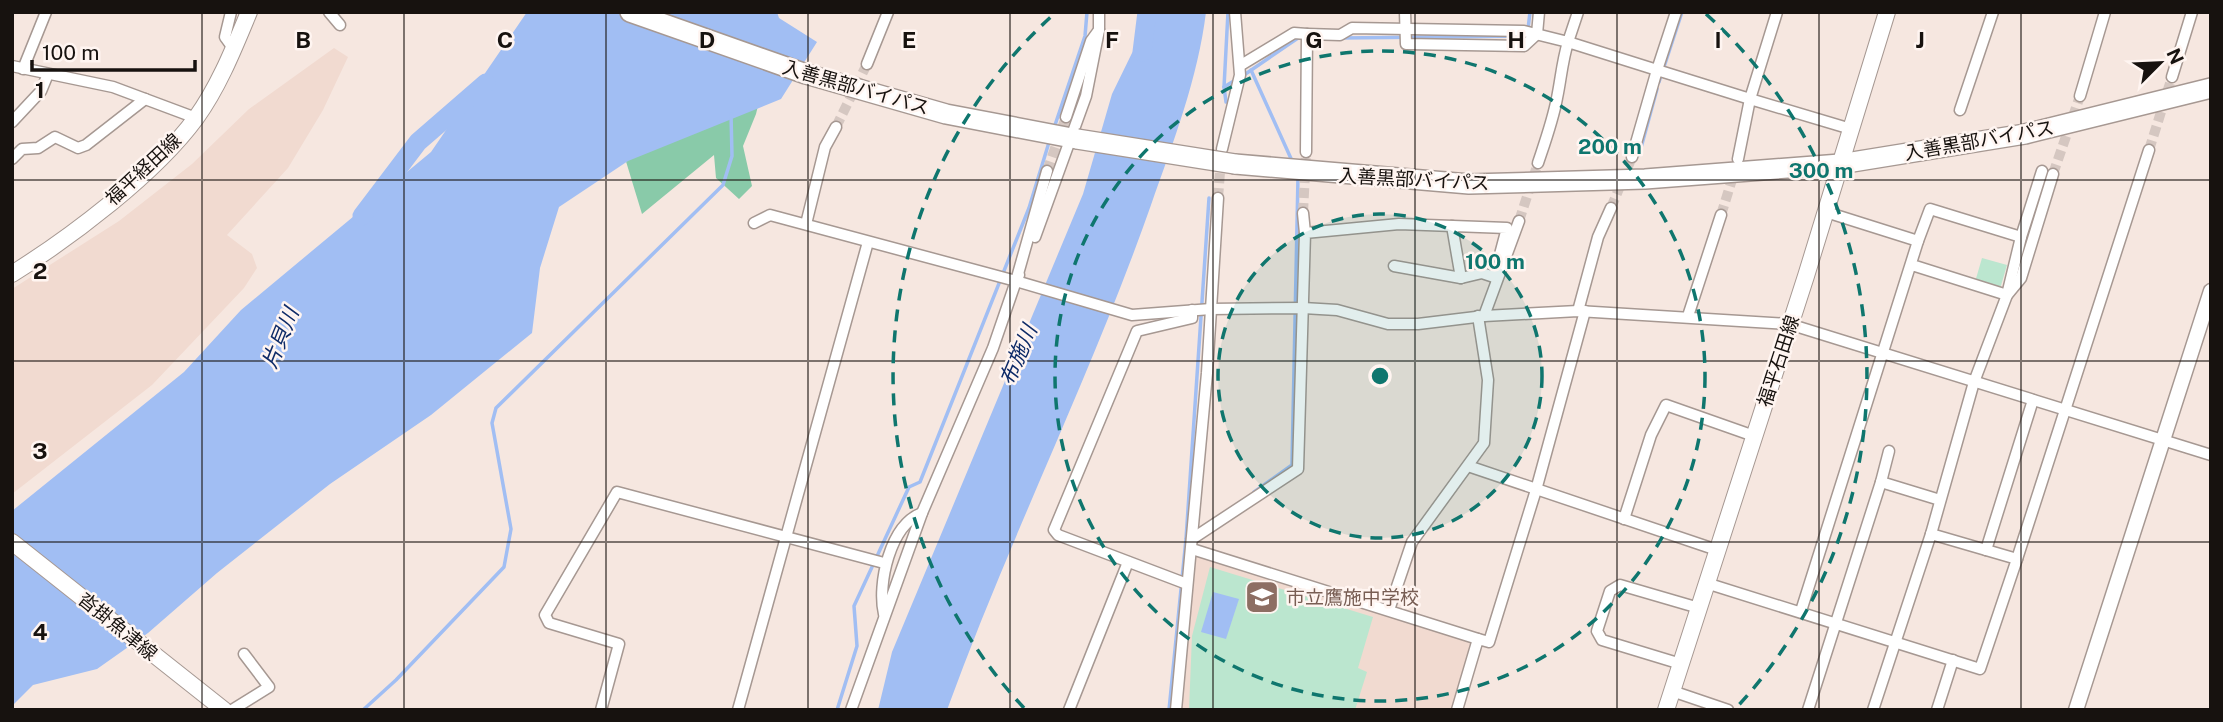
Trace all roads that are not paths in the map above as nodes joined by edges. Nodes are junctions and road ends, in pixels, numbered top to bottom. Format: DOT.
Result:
graph roads {
  1 [pos="46,12"];
  2 [pos="231,12"];
  3 [pos="247,12"];
  4 [pos="329,12"];
  5 [pos="630,12"];
  6 [pos="888,12"];
  7 [pos="1100,12"];
  8 [pos="1235,12"];
  9 [pos="1405,12"];
  10 [pos="1539,12"];
  11 [pos="1578,12"];
  12 [pos="1676,12"];
  13 [pos="1777,12"];
  14 [pos="1887,12"];
  15 [pos="1993,12"];
  16 [pos="2105,12"];
  17 [pos="2192,12"];
  18 [pos="340,25"];
  19 [pos="1404,29"];
  20 [pos="1099,30"];
  21 [pos="1307,34"];
  22 [pos="1537,34"];
  23 [pos="236,41"];
  24 [pos="1568,43"];
  25 [pos="867,64"];
  26 [pos="1241,65"];
  27 [pos="18,68"];
  28 [pos="1657,70"];
  29 [pos="48,74"];
  30 [pos="2172,77"];
  31 [pos="2211,88"];
  32 [pos="2080,96"];
  33 [pos="145,99"];
  34 [pos="1750,99"];
  35 [pos="1960,110"];
  36 [pos="1066,117"];
  37 [pos="196,118"];
  38 [pos="12,122"];
  39 [pos="836,127"];
  40 [pos="1851,130"];
  41 [pos="1075,139"];
  42 [pos="2149,150"];
  43 [pos="1306,152"];
  44 [pos="1229,157"];
  45 [pos="1632,157"];
  46 [pos="12,159"];
  47 [pos="1738,159"];
  48 [pos="1538,163"];
  49 [pos="1840,164"];
  50 [pos="1047,171"];
  51 [pos="1218,198"];
  52 [pos="1611,208"];
  53 [pos="1303,212"];
  54 [pos="1826,212"];
  55 [pos="1721,215"];
  56 [pos="1519,222"];
  57 [pos="754,223"];
  58 [pos="806,224"];
  59 [pos="1452,226"];
  60 [pos="1305,233"];
  61 [pos="2021,237"];
  62 [pos="1919,241"];
  63 [pos="868,242"];
  64 [pos="1912,265"];
  65 [pos="1394,266"];
  66 [pos="12,274"];
  67 [pos="1461,278"];
  68 [pos="1497,278"];
  69 [pos="1021,282"];
  70 [pos="2211,290"];
  71 [pos="2007,295"];
  72 [pos="1303,308"];
  73 [pos="1212,309"];
  74 [pos="1192,310"];
  75 [pos="1582,311"];
  76 [pos="1481,316"];
  77 [pos="1688,316"];
  78 [pos="1789,324"];
  79 [pos="1884,353"];
  80 [pos="1974,382"];
  81 [pos="2033,400"];
  82 [pos="2064,410"];
  83 [pos="1754,436"];
  84 [pos="2162,440"];
  85 [pos="1889,451"];
  86 [pos="2211,455"];
  87 [pos="1468,466"];
  88 [pos="1881,482"];
  89 [pos="1536,490"];
  90 [pos="1940,500"];
  91 [pos="922,513"];
  92 [pos="1624,519"];
  93 [pos="1931,534"];
  94 [pos="784,537"];
  95 [pos="12,542"];
  96 [pos="1192,544"];
  97 [pos="1717,550"];
  98 [pos="1986,550"];
  99 [pos="2017,559"];
  100 [pos="1128,562"];
  101 [pos="884,563"];
  102 [pos="1706,583"];
  103 [pos="1187,584"];
  104 [pos="1699,608"];
  105 [pos="1389,610"];
  106 [pos="1801,611"];
  107 [pos="884,614"];
  108 [pos="1836,622"];
  109 [pos="1478,639"];
  110 [pos="1895,641"];
  111 [pos="244,654"];
  112 [pos="1953,660"];
  113 [pos="1681,664"];
  114 [pos="1672,691"];
  115 [pos="224,709"];
  116 [pos="601,710"];
  117 [pos="738,710"];
  118 [pos="851,710"];
  119 [pos="1069,710"];
  120 [pos="1176,710"];
  121 [pos="1457,710"];
  122 [pos="1666,710"];
  123 [pos="1728,710"];
  124 [pos="1808,710"];
  125 [pos="1873,710"];
  126 [pos="1937,710"];
  127 [pos="2076,710"];
  1 -- 27 [label="street"];
  2 -- 23 [label="street"];
  3 -- 23 [label="main road, 福平経田線"];
  4 -- 18 [label="street"];
  5 -- 41 [label="highway, 入善黒部バイパス"];
  6 -- 25 [label="street"];
  7 -- 20 [label="street"];
  8 -- 26 [label="street"];
  9 -- 19 [label="street"];
  10 -- 22 [label="street"];
  11 -- 24 [label="street"];
  12 -- 28 [label="street"];
  13 -- 34 [label="street"];
  14 -- 40 [label="main road, 福平石田線"];
  15 -- 35 [label="street"];
  16 -- 32 [label="street"];
  17 -- 30 [label="street"];
  19 -- 21 [label="street"];
  19 -- 22 [label="street"];
  20 -- 36 [label="street"];
  20 -- 41 [label="street"];
  21 -- 26 [label="street"];
  21 -- 43 [label="street"];
  22 -- 24 [label="street"];
  23 -- 37 [label="main road, 福平経田線"];
  24 -- 28 [label="street"];
  24 -- 48 [label="street"];
  26 -- 44 [label="street"];
  27 -- 29 [label="street"];
  28 -- 34 [label="street"];
  28 -- 45 [label="street"];
  29 -- 33 [label="street"];
  29 -- 38 [label="street"];
  31 -- 49 [label="highway, 入善黒部バイパス"];
  33 -- 37 [label="street"];
  33 -- 46 [label="street"];
  34 -- 40 [label="street"];
  34 -- 47 [label="street"];
  37 -- 66 [label="main road, 福平経田線"];
  39 -- 58 [label="street"];
  40 -- 49 [label="main road, 福平石田線"];
  41 -- 44 [label="highway, 入善黒部バイパス, bridge"];
  41 -- 69 [label="street"];
  42 -- 82 [label="street"];
  44 -- 49 [label="highway, 入善黒部バイパス"];
  49 -- 54 [label="main road, 福平石田線"];
  50 -- 69 [label="street"];
  51 -- 73 [label="street"];
  52 -- 75 [label="street"];
  53 -- 60 [label="street"];
  54 -- 62 [label="street"];
  54 -- 78 [label="main road, 福平石田線"];
  55 -- 77 [label="street"];
  56 -- 68 [label="street"];
  57 -- 58 [label="street"];
  58 -- 63 [label="street"];
  59 -- 60 [label="street"];
  59 -- 67 [label="street"];
  59 -- 68 [label="street"];
  60 -- 72 [label="street"];
  61 -- 62 [label="street"];
  61 -- 71 [label="street"];
  61 -- 71 [label="street"];
  62 -- 64 [label="street"];
  63 -- 69 [label="street"];
  63 -- 94 [label="street"];
  64 -- 71 [label="street"];
  64 -- 79 [label="street"];
  65 -- 67 [label="street"];
  67 -- 68 [label="street"];
  68 -- 76 [label="street"];
  69 -- 74 [label="street"];
  69 -- 91 [label="street"];
  70 -- 84 [label="street"];
  71 -- 80 [label="street"];
  72 -- 73 [label="street"];
  72 -- 76 [label="street"];
  72 -- 96 [label="street"];
  73 -- 74 [label="street"];
  73 -- 96 [label="street"];
  74 -- 100 [label="street"];
  75 -- 76 [label="street"];
  75 -- 77 [label="street"];
  75 -- 89 [label="street"];
  76 -- 87 [label="street"];
  77 -- 78 [label="street"];
  78 -- 79 [label="street"];
  78 -- 83 [label="main road, 福平石田線"];
  79 -- 80 [label="street"];
  79 -- 106 [label="street"];
  80 -- 81 [label="street"];
  80 -- 90 [label="street"];
  81 -- 82 [label="street"];
  81 -- 98 [label="street"];
  82 -- 84 [label="street"];
  82 -- 99 [label="street"];
  83 -- 92 [label="street"];
  83 -- 97 [label="main road, 福平石田線"];
  84 -- 86 [label="street"];
  84 -- 127 [label="street"];
  85 -- 88 [label="street"];
  87 -- 89 [label="street"];
  87 -- 105 [label="street"];
  88 -- 90 [label="street"];
  88 -- 108 [label="street"];
  89 -- 92 [label="street"];
  89 -- 109 [label="street"];
  90 -- 93 [label="street"];
  91 -- 101 [label="street"];
  91 -- 107 [label="street"];
  92 -- 97 [label="street"];
  93 -- 98 [label="street"];
  93 -- 110 [label="street"];
  94 -- 101 [label="street"];
  94 -- 116 [label="street"];
  94 -- 117 [label="street"];
  95 -- 115 [label="main road, 沓掛魚津線"];
  96 -- 103 [label="street"];
  96 -- 105 [label="street"];
  97 -- 102 [label="main road, 福平石田線"];
  98 -- 99 [label="street"];
  99 -- 112 [label="street"];
  100 -- 103 [label="street"];
  100 -- 119 [label="street"];
  101 -- 107 [label="street"];
  102 -- 104 [label="main road, 福平石田線"];
  102 -- 106 [label="street"];
  103 -- 120 [label="street"];
  104 -- 113 [label="main road, 福平石田線"];
  104 -- 113 [label="street"];
  105 -- 109 [label="street"];
  106 -- 108 [label="street"];
  107 -- 118 [label="street"];
  108 -- 110 [label="street"];
  108 -- 124 [label="street"];
  109 -- 121 [label="street"];
  110 -- 112 [label="street"];
  110 -- 125 [label="street"];
  111 -- 115 [label="street"];
  112 -- 126 [label="street"];
  113 -- 114 [label="main road, 福平石田線"];
  114 -- 122 [label="main road, 福平石田線"];
  114 -- 123 [label="street"];
}
